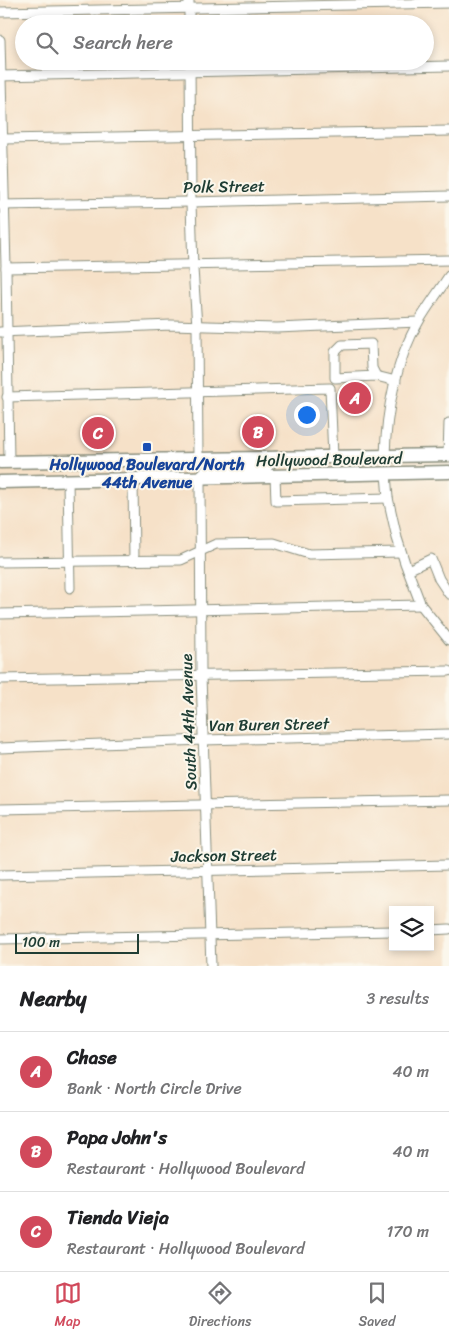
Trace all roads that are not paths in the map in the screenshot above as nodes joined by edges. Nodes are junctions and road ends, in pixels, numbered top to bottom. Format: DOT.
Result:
graph roads {
  1 [pos="449,3"];
  2 [pos="189,4"];
  3 [pos="0,12"];
  4 [pos="0,40"];
  5 [pos="434,66"];
  6 [pos="449,66"];
  7 [pos="276,70"];
  8 [pos="190,72"];
  9 [pos="0,76"];
  10 [pos="449,131"];
  11 [pos="190,136"];
  12 [pos="3,139"];
  13 [pos="449,196"];
  14 [pos="191,202"];
  15 [pos="2,205"];
  16 [pos="449,260"];
  17 [pos="193,265"];
  18 [pos="6,268"];
  19 [pos="449,276"];
  20 [pos="418,322"];
  21 [pos="197,326"];
  22 [pos="3,332"];
  23 [pos="374,372"];
  24 [pos="396,381"];
  25 [pos="197,392"];
  26 [pos="7,397"];
  27 [pos="449,423"];
  28 [pos="449,455"];
  29 [pos="385,456"];
  30 [pos="333,457"];
  31 [pos="275,458"];
  32 [pos="198,459"];
  33 [pos="4,462"];
  34 [pos="449,472"];
  35 [pos="386,474"];
  36 [pos="324,475"];
  37 [pos="275,476"];
  38 [pos="200,478"];
  39 [pos="133,479"];
  40 [pos="106,480"];
  41 [pos="68,481"];
  42 [pos="0,482"];
  43 [pos="388,498"];
  44 [pos="200,552"];
  45 [pos="401,552"];
  46 [pos="134,560"];
  47 [pos="69,561"];
  48 [pos="0,562"];
  49 [pos="408,570"];
  50 [pos="70,588"];
  51 [pos="449,594"];
  52 [pos="422,605"];
  53 [pos="200,609"];
  54 [pos="0,614"];
  55 [pos="449,640"];
  56 [pos="449,671"];
  57 [pos="202,676"];
  58 [pos="0,679"];
  59 [pos="449,734"];
  60 [pos="203,740"];
  61 [pos="0,748"];
  62 [pos="449,800"];
  63 [pos="205,804"];
  64 [pos="0,809"];
  65 [pos="449,865"];
  66 [pos="208,871"];
  67 [pos="0,875"];
  68 [pos="434,930"];
  69 [pos="449,930"];
  70 [pos="389,931"];
  71 [pos="210,935"];
  72 [pos="0,939"];
  73 [pos="211,966"];
  1 -- 2 [label="street"];
  2 -- 3 [label="street"];
  4 -- 9 [label="street"];
  5 -- 6 [label="street"];
  7 -- 8 [label="street"];
  8 -- 9 [label="street"];
  8 -- 11 [label="street"];
  9 -- 12 [label="street"];
  10 -- 11 [label="street"];
  11 -- 12 [label="street"];
  11 -- 14 [label="street"];
  12 -- 15 [label="street"];
  13 -- 14 [label="street, Polk Street"];
  14 -- 15 [label="street, Polk Street"];
  14 -- 17 [label="street"];
  15 -- 18 [label="street"];
  16 -- 17 [label="street"];
  17 -- 18 [label="street"];
  17 -- 21 [label="street"];
  18 -- 22 [label="street"];
  19 -- 20 [label="street"];
  20 -- 21 [label="street"];
  20 -- 24 [label="street"];
  21 -- 22 [label="street"];
  21 -- 25 [label="street"];
  22 -- 26 [label="street"];
  23 -- 23 [label="street"];
  23 -- 24 [label="street"];
  24 -- 29 [label="street"];
  25 -- 26 [label="street"];
  25 -- 30 [label="street"];
  25 -- 32 [label="street"];
  26 -- 33 [label="street"];
  27 -- 28 [label="street"];
  28 -- 29 [label="highway, Hollywood Boulevard"];
  28 -- 35 [label="highway"];
  29 -- 30 [label="highway, Hollywood Boulevard"];
  29 -- 36 [label="highway"];
  30 -- 31 [label="highway, Hollywood Boulevard"];
  31 -- 32 [label="highway, Hollywood Boulevard"];
  31 -- 38 [label="highway"];
  32 -- 33 [label="highway, Hollywood Boulevard"];
  32 -- 40 [label="highway"];
  34 -- 35 [label="highway, Hollywood Boulevard"];
  35 -- 36 [label="highway, Hollywood Boulevard"];
  35 -- 43 [label="street"];
  36 -- 37 [label="highway, Hollywood Boulevard"];
  37 -- 38 [label="highway, Hollywood Boulevard"];
  37 -- 43 [label="street"];
  38 -- 39 [label="highway, Hollywood Boulevard"];
  38 -- 44 [label="street, South 44th Avenue"];
  39 -- 40 [label="highway, Hollywood Boulevard"];
  39 -- 46 [label="street"];
  40 -- 41 [label="highway, Hollywood Boulevard"];
  41 -- 42 [label="highway, Hollywood Boulevard"];
  41 -- 47 [label="street"];
  43 -- 45 [label="street"];
  44 -- 45 [label="street"];
  44 -- 46 [label="street"];
  44 -- 53 [label="street, South 44th Avenue"];
  45 -- 49 [label="street"];
  46 -- 47 [label="street"];
  47 -- 48 [label="street"];
  47 -- 50 [label="street"];
  49 -- 51 [label="street"];
  49 -- 52 [label="street"];
  52 -- 53 [label="street"];
  52 -- 55 [label="street"];
  53 -- 54 [label="street"];
  53 -- 57 [label="street, South 44th Avenue"];
  56 -- 57 [label="street"];
  57 -- 58 [label="street"];
  57 -- 60 [label="street, South 44th Avenue"];
  59 -- 60 [label="street, Van Buren Street"];
  60 -- 61 [label="street, Van Buren Street"];
  60 -- 63 [label="street, South 44th Avenue"];
  62 -- 63 [label="street"];
  63 -- 64 [label="street"];
  63 -- 66 [label="street, South 44th Avenue"];
  65 -- 66 [label="street, Jackson Street"];
  66 -- 67 [label="street, Jackson Street"];
  66 -- 71 [label="street, South 44th Avenue"];
  68 -- 69 [label="street"];
  70 -- 71 [label="street"];
  71 -- 72 [label="street"];
  71 -- 73 [label="street, South 44th Avenue"];
}
